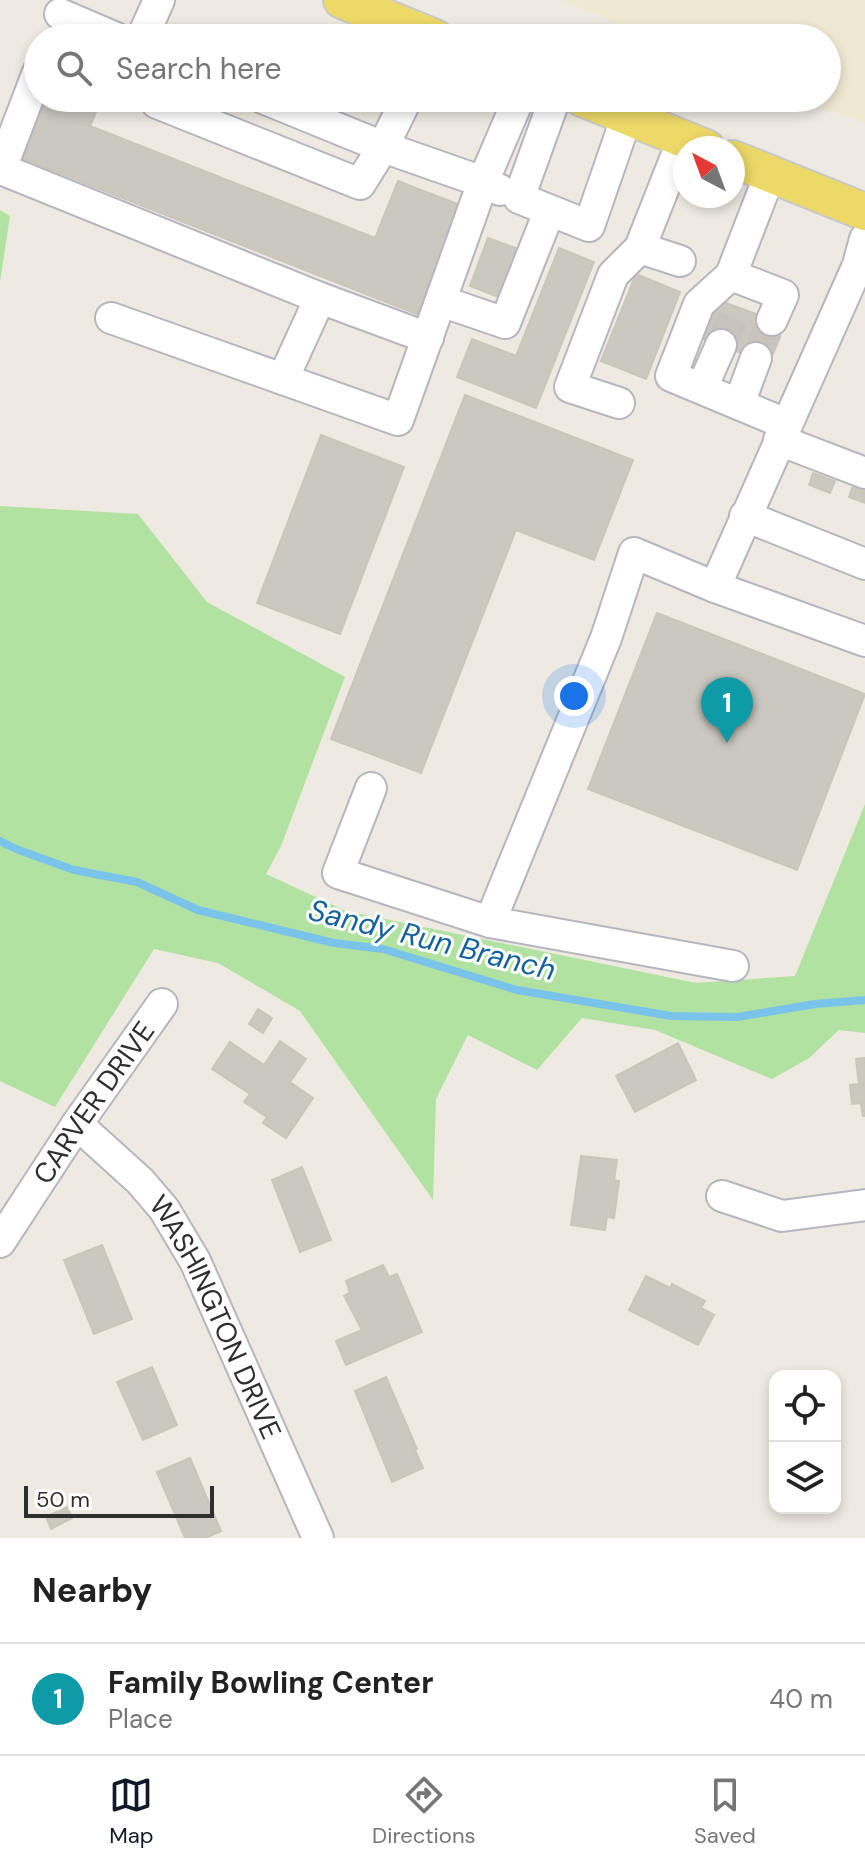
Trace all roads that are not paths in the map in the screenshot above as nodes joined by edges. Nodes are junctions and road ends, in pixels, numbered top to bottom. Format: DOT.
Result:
graph roads {
  1 [pos="159,0"];
  2 [pos="342,0"];
  3 [pos="59,17"];
  4 [pos="78,24"];
  5 [pos="148,24"];
  6 [pos="400,24"];
  7 [pos="24,109"];
  8 [pos="180,112"];
  9 [pos="297,112"];
  10 [pos="400,112"];
  11 [pos="513,112"];
  12 [pos="550,112"];
  13 [pos="617,112"];
  14 [pos="627,116"];
  15 [pos="677,136"];
  16 [pos="383,147"];
  17 [pos="745,164"];
  18 [pos="770,174"];
  19 [pos="483,182"];
  20 [pos="673,185"];
  21 [pos="519,198"];
  22 [pos="549,212"];
  23 [pos="865,212"];
  24 [pos="865,239"];
  25 [pos="640,248"];
  26 [pos="680,261"];
  27 [pos="320,298"];
  28 [pos="441,301"];
  29 [pos="111,318"];
  30 [pos="428,338"];
  31 [pos="283,379"];
  32 [pos="720,396"];
  33 [pos="619,403"];
  34 [pos="783,432"];
  35 [pos="865,473"];
  36 [pos="745,516"];
  37 [pos="865,564"];
  38 [pos="715,587"];
  39 [pos="865,641"];
  40 [pos="371,788"];
  41 [pos="490,922"];
  42 [pos="733,966"];
  43 [pos="162,1004"];
  44 [pos="77,1124"];
  45 [pos="722,1196"];
  46 [pos="865,1205"];
  47 [pos="0,1242"];
  48 [pos="318,1538"];
  1 -- 5 [label="street"];
  2 -- 6 [label="main road"];
  3 -- 4 [label="street"];
  7 -- 27 [label="street"];
  8 -- 16 [label="street"];
  9 -- 16 [label="street"];
  10 -- 16 [label="street"];
  11 -- 19 [label="street"];
  12 -- 21 [label="street"];
  13 -- 14 [label="main road"];
  14 -- 15 [label="main road"];
  14 -- 22 [label="street"];
  16 -- 19 [label="street"];
  17 -- 18 [label="main road"];
  18 -- 23 [label="main road"];
  18 -- 32 [label="street"];
  19 -- 21 [label="street"];
  19 -- 28 [label="street"];
  20 -- 25 [label="street"];
  21 -- 22 [label="street"];
  22 -- 28 [label="street"];
  24 -- 34 [label="street"];
  25 -- 26 [label="street"];
  25 -- 33 [label="street"];
  27 -- 30 [label="street"];
  27 -- 31 [label="street"];
  28 -- 30 [label="street"];
  29 -- 31 [label="street"];
  30 -- 31 [label="street"];
  32 -- 32 [label="street"];
  32 -- 34 [label="street"];
  34 -- 35 [label="street"];
  34 -- 36 [label="street"];
  36 -- 37 [label="street"];
  36 -- 38 [label="street"];
  38 -- 39 [label="street"];
  38 -- 41 [label="street"];
  40 -- 41 [label="street"];
  41 -- 42 [label="street"];
  43 -- 44 [label="street, CARVER DRIVE"];
  44 -- 47 [label="street, CARVER DRIVE"];
  44 -- 48 [label="street, WASHINGTON DRIVE"];
  45 -- 46 [label="street"];
}
